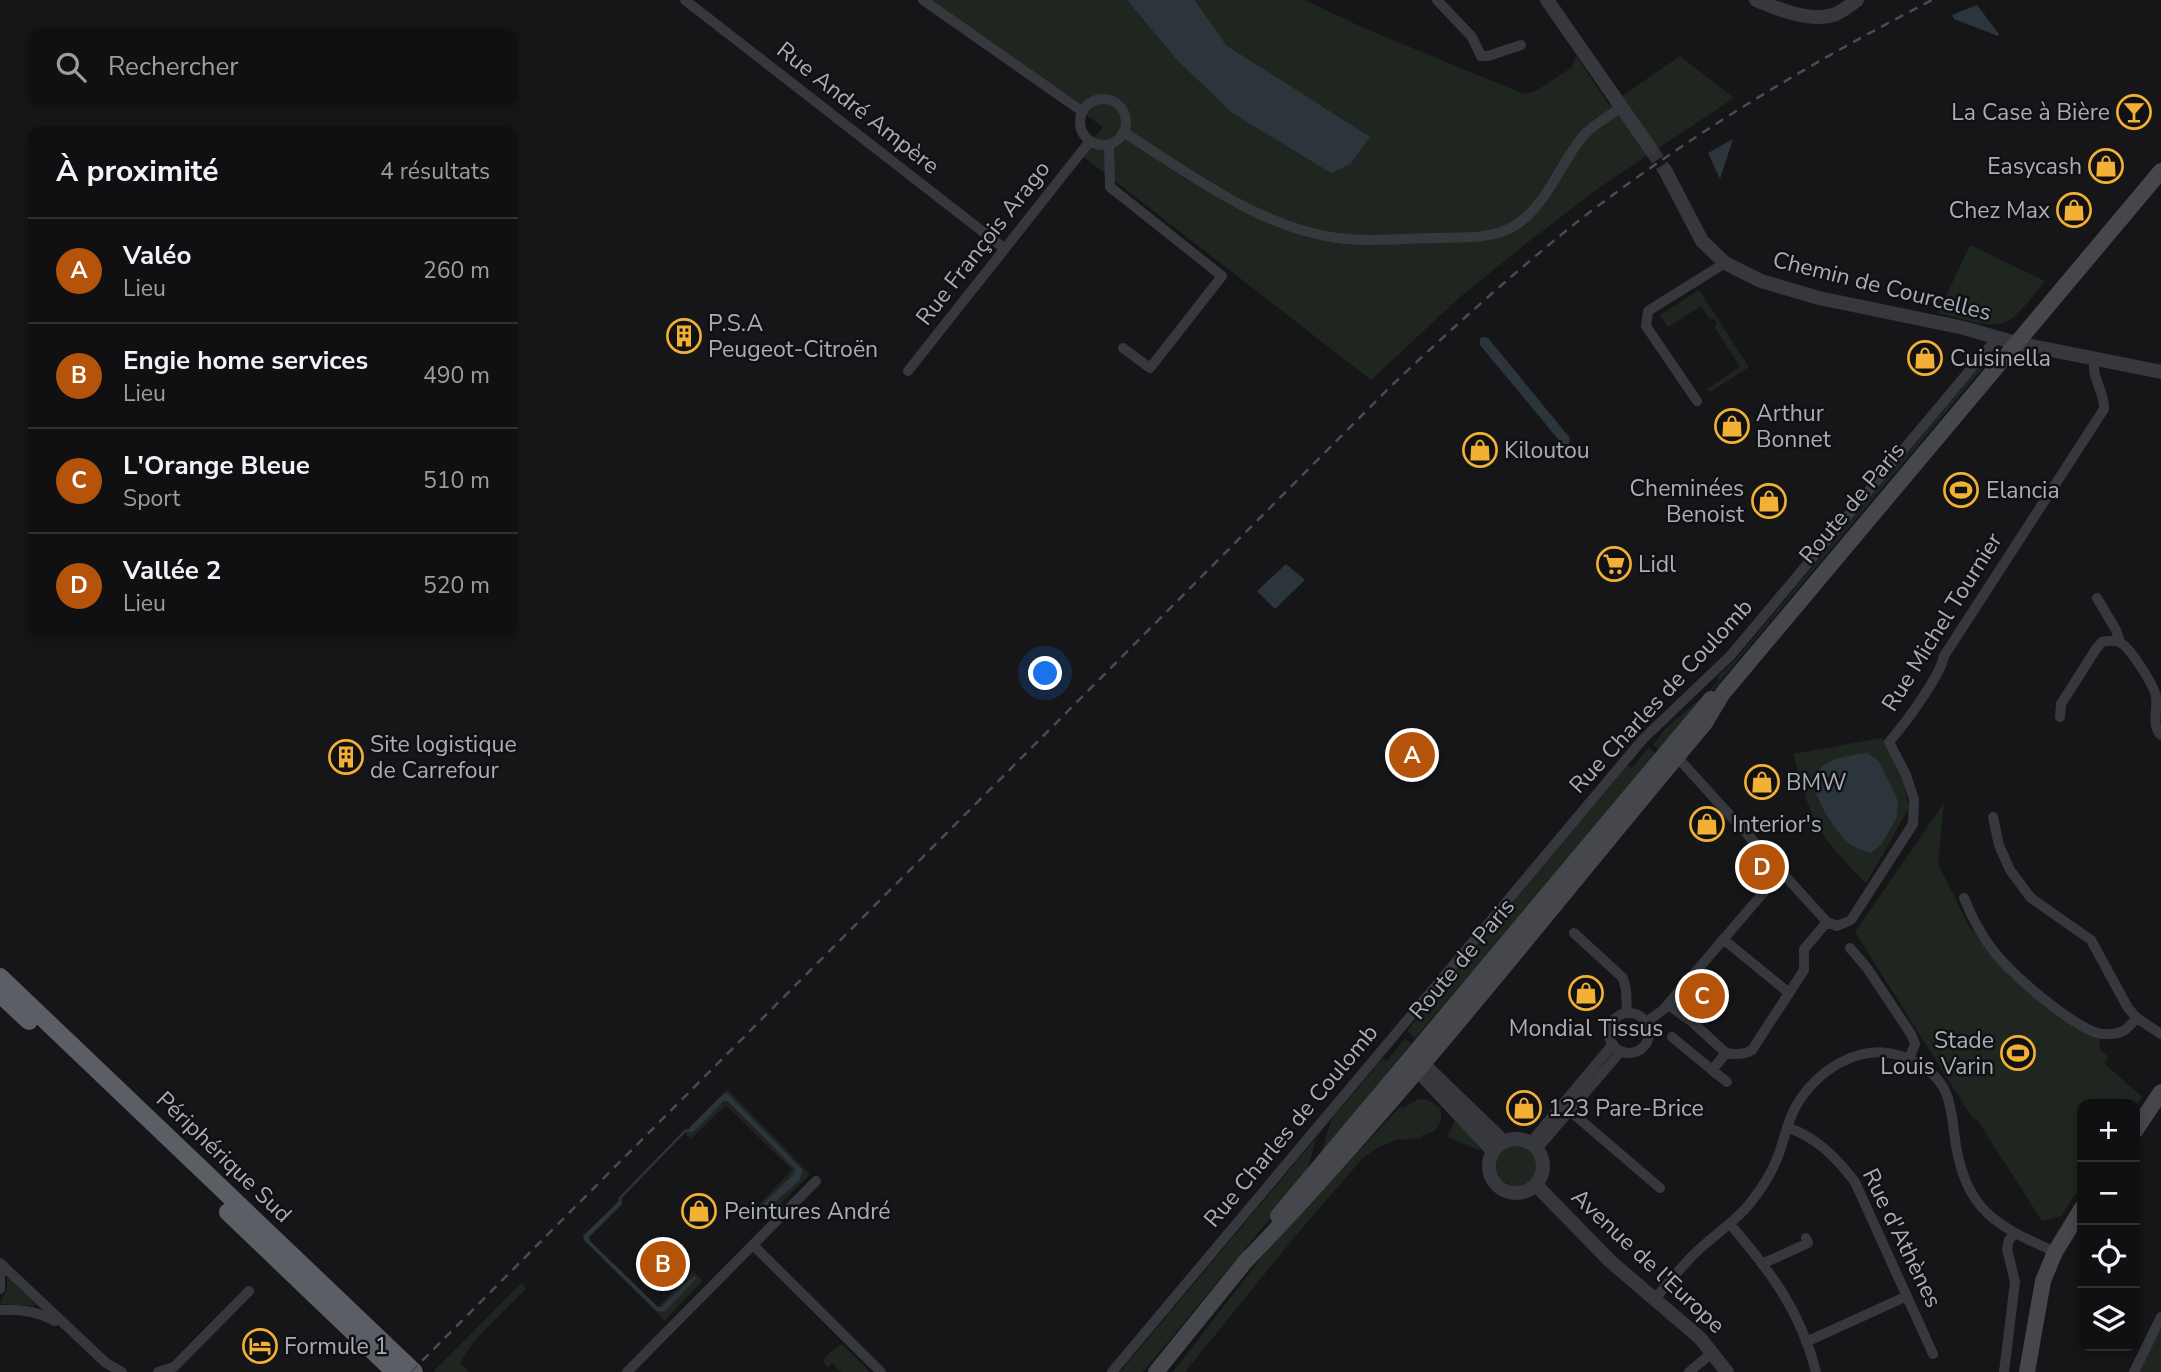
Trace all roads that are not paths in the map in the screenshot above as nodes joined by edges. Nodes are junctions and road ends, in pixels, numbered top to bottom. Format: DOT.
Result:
graph roads {
  1 [pos="685,0"];
  2 [pos="923,0"];
  3 [pos="1437,0"];
  4 [pos="1547,0"];
  5 [pos="1756,0"];
  6 [pos="1857,0"];
  7 [pos="1521,45"];
  8 [pos="1622,107"];
  9 [pos="1083,112"];
  10 [pos="1124,132"];
  11 [pos="1090,141"];
  12 [pos="1109,144"];
  13 [pos="1650,148"];
  14 [pos="2161,171"];
  15 [pos="1666,172"];
  16 [pos="1004,249"];
  17 [pos="1725,263"];
  18 [pos="1997,338"];
  19 [pos="2016,343"];
  20 [pos="1123,348"];
  21 [pos="2095,358"];
  22 [pos="908,371"];
  23 [pos="2161,372"];
  24 [pos="1696,401"];
  25 [pos="2096,598"];
  26 [pos="2120,642"];
  27 [pos="1723,693"];
  28 [pos="2060,717"];
  29 [pos="2161,735"];
  30 [pos="1678,739"];
  31 [pos="1677,757"];
  32 [pos="1993,817"];
  33 [pos="1781,872"];
  34 [pos="1964,898"];
  35 [pos="1827,922"];
  36 [pos="1574,933"];
  37 [pos="1723,939"];
  38 [pos="1850,948"];
  39 [pos="0,977"];
  40 [pos="1789,993"];
  41 [pos="0,994"];
  42 [pos="1668,1005"];
  43 [pos="1627,1013"];
  44 [pos="2137,1018"];
  45 [pos="1646,1022"];
  46 [pos="2161,1034"];
  47 [pos="1672,1037"];
  48 [pos="1617,1047"];
  49 [pos="1726,1053"];
  50 [pos="1909,1059"];
  51 [pos="1415,1061"];
  52 [pos="1712,1070"];
  53 [pos="1727,1082"];
  54 [pos="2161,1093"];
  55 [pos="1570,1111"];
  56 [pos="2140,1124"];
  57 [pos="1787,1127"];
  58 [pos="1534,1146"];
  59 [pos="1499,1147"];
  60 [pos="816,1181"];
  61 [pos="1536,1185"];
  62 [pos="1660,1188"];
  63 [pos="2077,1216"];
  64 [pos="1730,1224"];
  65 [pos="2015,1233"];
  66 [pos="1806,1238"];
  67 [pos="753,1245"];
  68 [pos="2055,1252"];
  69 [pos="1763,1263"];
  70 [pos="0,1266"];
  71 [pos="0,1289"];
  72 [pos="249,1291"];
  73 [pos="1907,1296"];
  74 [pos="1654,1300"];
  75 [pos="0,1310"];
  76 [pos="2161,1317"];
  77 [pos="68,1327"];
  78 [pos="1806,1342"];
  79 [pos="1713,1352"];
  80 [pos="1933,1354"];
  81 [pos="122,1372"];
  82 [pos="158,1372"];
  83 [pos="395,1372"];
  84 [pos="414,1372"];
  85 [pos="627,1372"];
  86 [pos="881,1372"];
  87 [pos="1112,1372"];
  88 [pos="1156,1372"];
  89 [pos="1689,1372"];
  90 [pos="1727,1372"];
  91 [pos="1816,1372"];
  92 [pos="2004,1372"];
  93 [pos="2027,1372"];
  94 [pos="2134,1372"];
  1 -- 16 [label="street, Rue André Ampère"];
  2 -- 9 [label="street"];
  3 -- 7 [label="street"];
  4 -- 8 [label="street"];
  5 -- 6 [label="street"];
  8 -- 10 [label="street"];
  8 -- 13 [label="street"];
  9 -- 10 [label="street"];
  9 -- 11 [label="street"];
  10 -- 12 [label="street"];
  11 -- 12 [label="street"];
  11 -- 16 [label="street, Rue François Arago"];
  12 -- 20 [label="street"];
  14 -- 19 [label="main road, Route de Paris"];
  15 -- 17 [label="street, Chemin de Courcelles"];
  16 -- 22 [label="street, Rue François Arago"];
  17 -- 18 [label="street, Chemin de Courcelles"];
  17 -- 24 [label="street"];
  18 -- 19 [label="street, Chemin de Courcelles"];
  18 -- 87 [label="street, Rue Charles de Coulomb"];
  19 -- 21 [label="street, Chemin de Courcelles"];
  19 -- 27 [label="main road, Route de Paris"];
  21 -- 23 [label="street, Chemin de Courcelles"];
  21 -- 35 [label="street, Rue Michel Tournier"];
  25 -- 26 [label="street"];
  26 -- 28 [label="street"];
  26 -- 29 [label="street"];
  27 -- 30 [label="main road, Route de Paris"];
  27 -- 31 [label="main road, Route de Paris"];
  30 -- 31 [label="street"];
  30 -- 51 [label="main road, Route de Paris"];
  31 -- 33 [label="street"];
  31 -- 51 [label="main road, Route de Paris"];
  32 -- 44 [label="street"];
  33 -- 35 [label="street"];
  33 -- 37 [label="street"];
  34 -- 44 [label="street"];
  35 -- 40 [label="street"];
  36 -- 43 [label="street"];
  37 -- 40 [label="street"];
  37 -- 42 [label="street"];
  38 -- 50 [label="street"];
  39 -- 84 [label="highway, Périphérique Sud"];
  40 -- 49 [label="street"];
  41 -- 83 [label="highway, Périphérique Sud"];
  42 -- 45 [label="street"];
  42 -- 49 [label="street"];
  43 -- 45 [label="street"];
  43 -- 48 [label="street"];
  44 -- 46 [label="street"];
  45 -- 48 [label="street"];
  47 -- 52 [label="street"];
  48 -- 55 [label="street"];
  48 -- 58 [label="street"];
  49 -- 52 [label="street"];
  50 -- 57 [label="street"];
  50 -- 65 [label="street"];
  51 -- 59 [label="street"];
  51 -- 88 [label="main road, Route de Paris"];
  52 -- 53 [label="street"];
  54 -- 56 [label="main road"];
  55 -- 58 [label="street"];
  55 -- 62 [label="street"];
  57 -- 64 [label="street"];
  57 -- 73 [label="street, Rue d'Athènes"];
  58 -- 59 [label="street"];
  58 -- 61 [label="street"];
  59 -- 61 [label="street"];
  60 -- 67 [label="street"];
  61 -- 74 [label="street, Avenue de l'Europe"];
  63 -- 68 [label="main road"];
  64 -- 69 [label="street"];
  64 -- 74 [label="street"];
  65 -- 68 [label="street"];
  65 -- 92 [label="street"];
  66 -- 69 [label="street"];
  67 -- 85 [label="street"];
  67 -- 86 [label="street"];
  68 -- 93 [label="main road"];
  69 -- 78 [label="street"];
  70 -- 71 [label="street"];
  70 -- 77 [label="street"];
  72 -- 82 [label="street"];
  73 -- 78 [label="street"];
  73 -- 80 [label="street, Rue d'Athènes"];
  74 -- 79 [label="street, Avenue de l'Europe"];
  75 -- 77 [label="street"];
  76 -- 94 [label="street"];
  77 -- 81 [label="street"];
  78 -- 91 [label="street"];
  79 -- 89 [label="street"];
  79 -- 90 [label="street, Avenue de l'Europe"];
}
